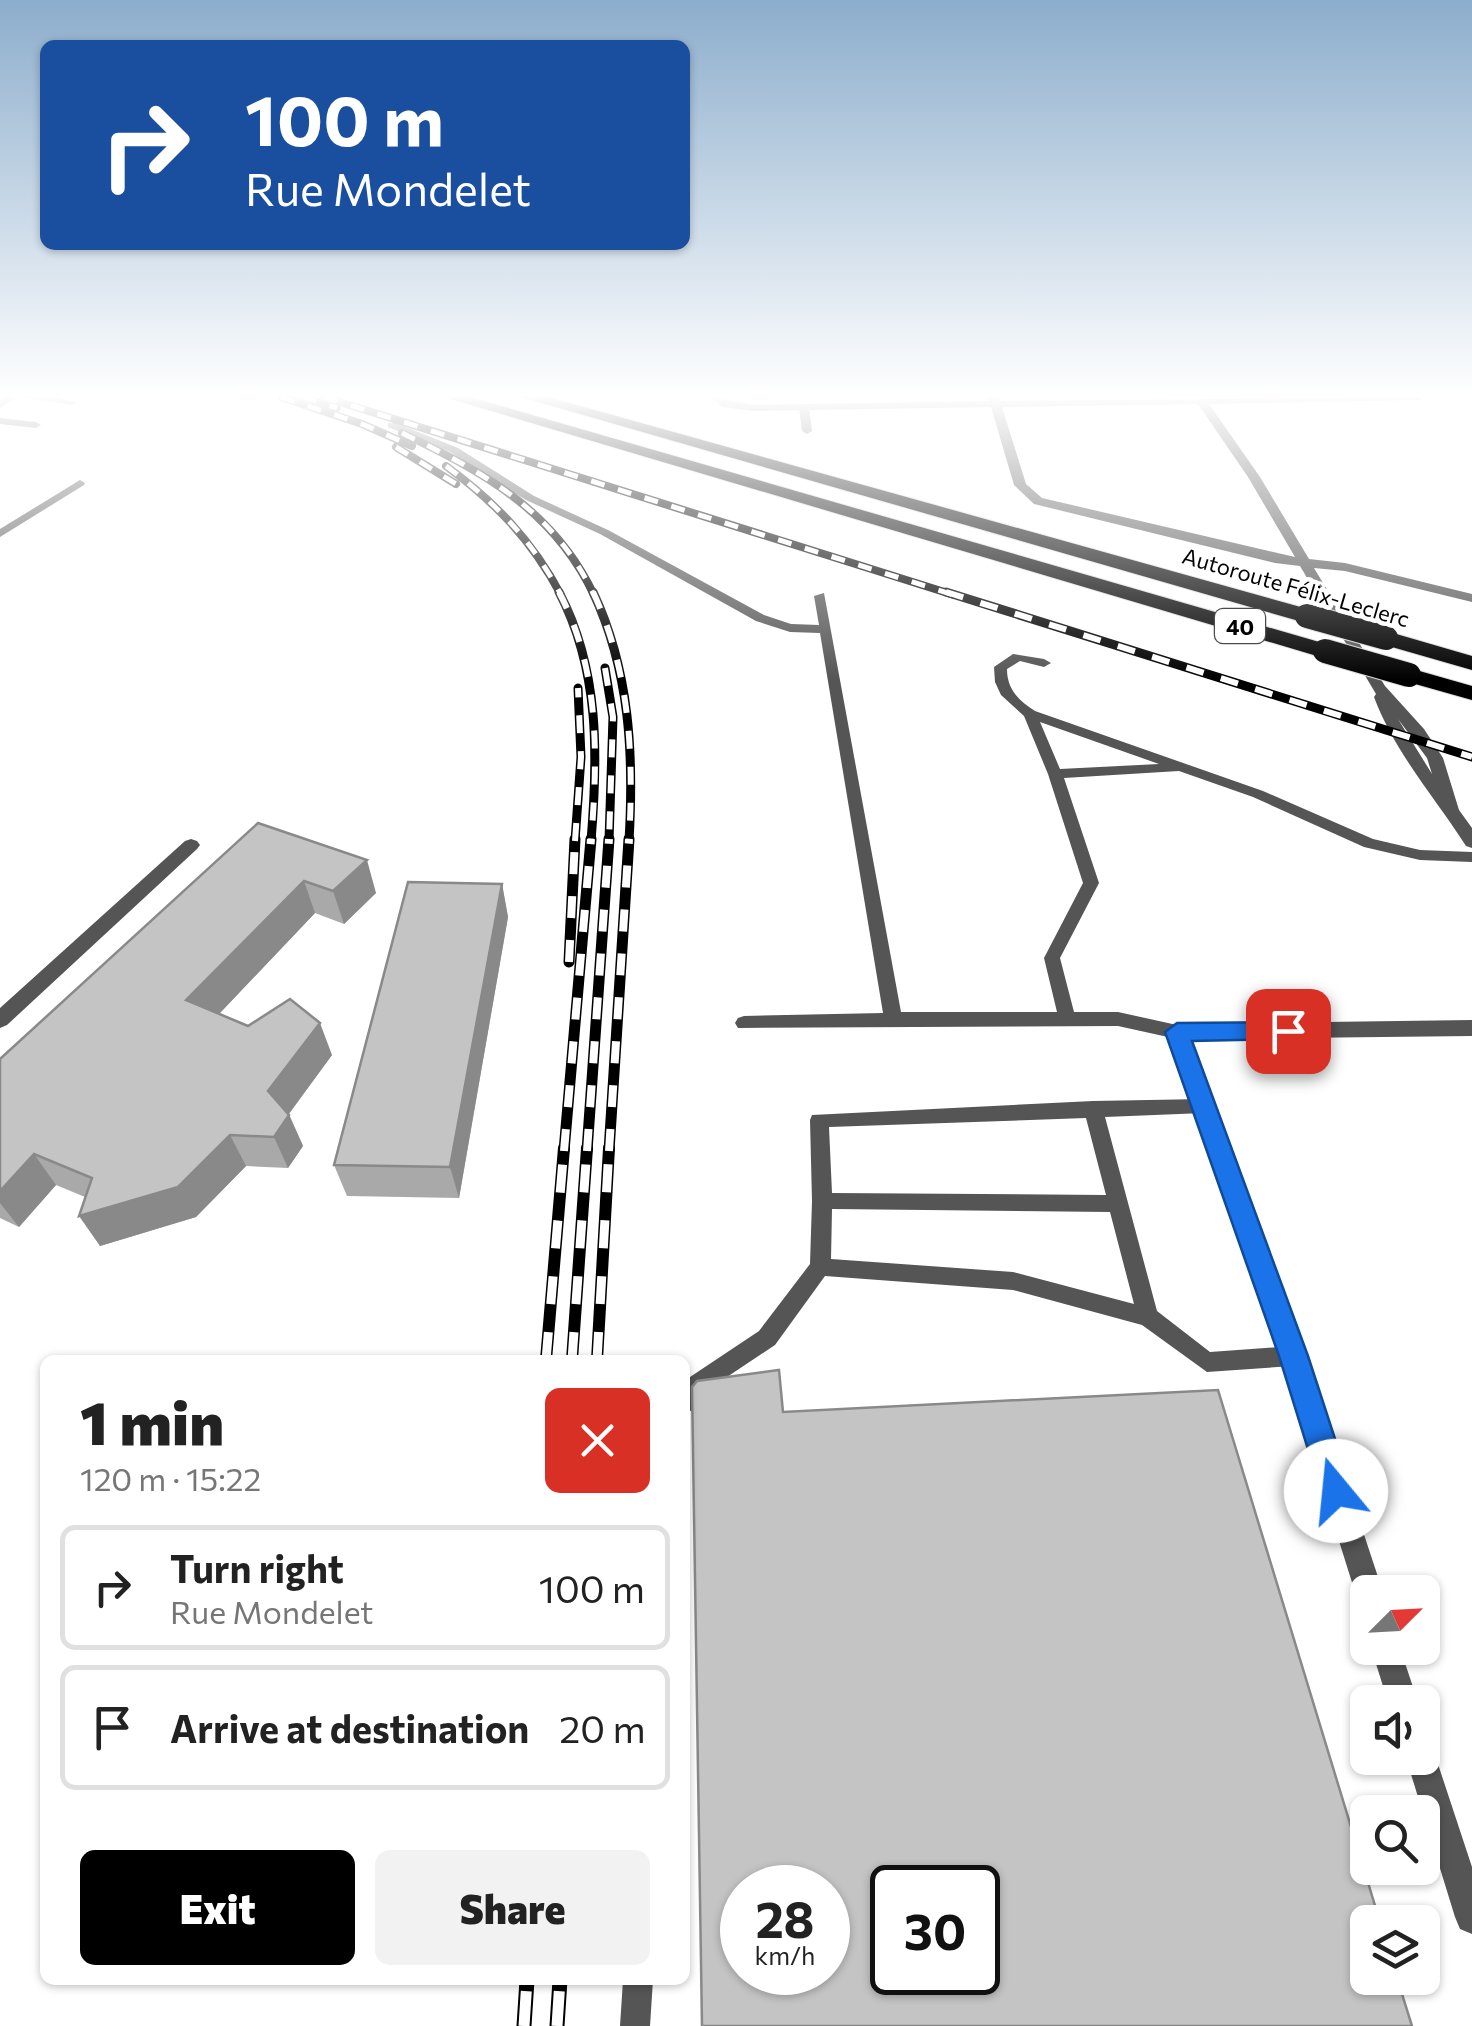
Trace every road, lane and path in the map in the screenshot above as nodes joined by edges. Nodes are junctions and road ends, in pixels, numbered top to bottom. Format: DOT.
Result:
graph roads {
  1 [pos="65,492"];
  2 [pos="520,492"];
  3 [pos="777,492"];
  4 [pos="865,492"];
  5 [pos="1025,492"];
  6 [pos="1263,492"];
  7 [pos="0,534"];
  8 [pos="1306,563"];
  9 [pos="820,596"];
  10 [pos="1472,598"];
  11 [pos="826,629"];
  12 [pos="1472,661"];
  13 [pos="1044,663"];
  14 [pos="1472,693"];
  15 [pos="1030,714"];
  16 [pos="1184,768"];
  17 [pos="1055,774"];
  18 [pos="1472,842"];
  19 [pos="190,845"];
  20 [pos="1472,856"];
  21 [pos="893,1019"];
  22 [pos="1067,1019"];
  23 [pos="0,1020"];
  24 [pos="744,1023"];
  25 [pos="1472,1028"];
  26 [pos="1177,1032"];
  27 [pos="1204,1106"];
  28 [pos="1093,1108"];
  29 [pos="822,1201"];
  30 [pos="1118,1204"];
  31 [pos="820,1267"];
  32 [pos="1148,1317"];
  33 [pos="1294,1356"];
  34 [pos="690,1394"];
  35 [pos="1363,1575"];
  36 [pos="1426,1775"];
  37 [pos="1472,1917"];
  38 [pos="638,1985"];
  39 [pos="635,2026"];
  1 -- 7 [label="lane"];
  2 -- 11 [label="lane"];
  3 -- 14 [label="highway, 40, bridge"];
  4 -- 12 [label="highway, Autoroute Félix-Leclerc / 40, bridge"];
  5 -- 8 [label="street"];
  6 -- 8 [label="street"];
  8 -- 10 [label="street"];
  8 -- 18 [label="street"];
  9 -- 11 [label="lane"];
  11 -- 21 [label="lane"];
  13 -- 15 [label="lane"];
  15 -- 16 [label="lane"];
  15 -- 17 [label="lane"];
  16 -- 17 [label="lane"];
  16 -- 20 [label="lane"];
  17 -- 22 [label="lane"];
  19 -- 23 [label="street"];
  21 -- 22 [label="lane"];
  21 -- 24 [label="lane"];
  22 -- 26 [label="lane"];
  25 -- 26 [label="street"];
  26 -- 27 [label="street"];
  27 -- 28 [label="lane"];
  27 -- 33 [label="street"];
  28 -- 29 [label="lane"];
  28 -- 30 [label="lane"];
  29 -- 30 [label="lane"];
  29 -- 31 [label="lane"];
  30 -- 32 [label="lane"];
  31 -- 32 [label="lane"];
  31 -- 34 [label="lane"];
  32 -- 33 [label="lane"];
  33 -- 35 [label="street"];
  36 -- 37 [label="street"];
  38 -- 39 [label="lane"];
}
